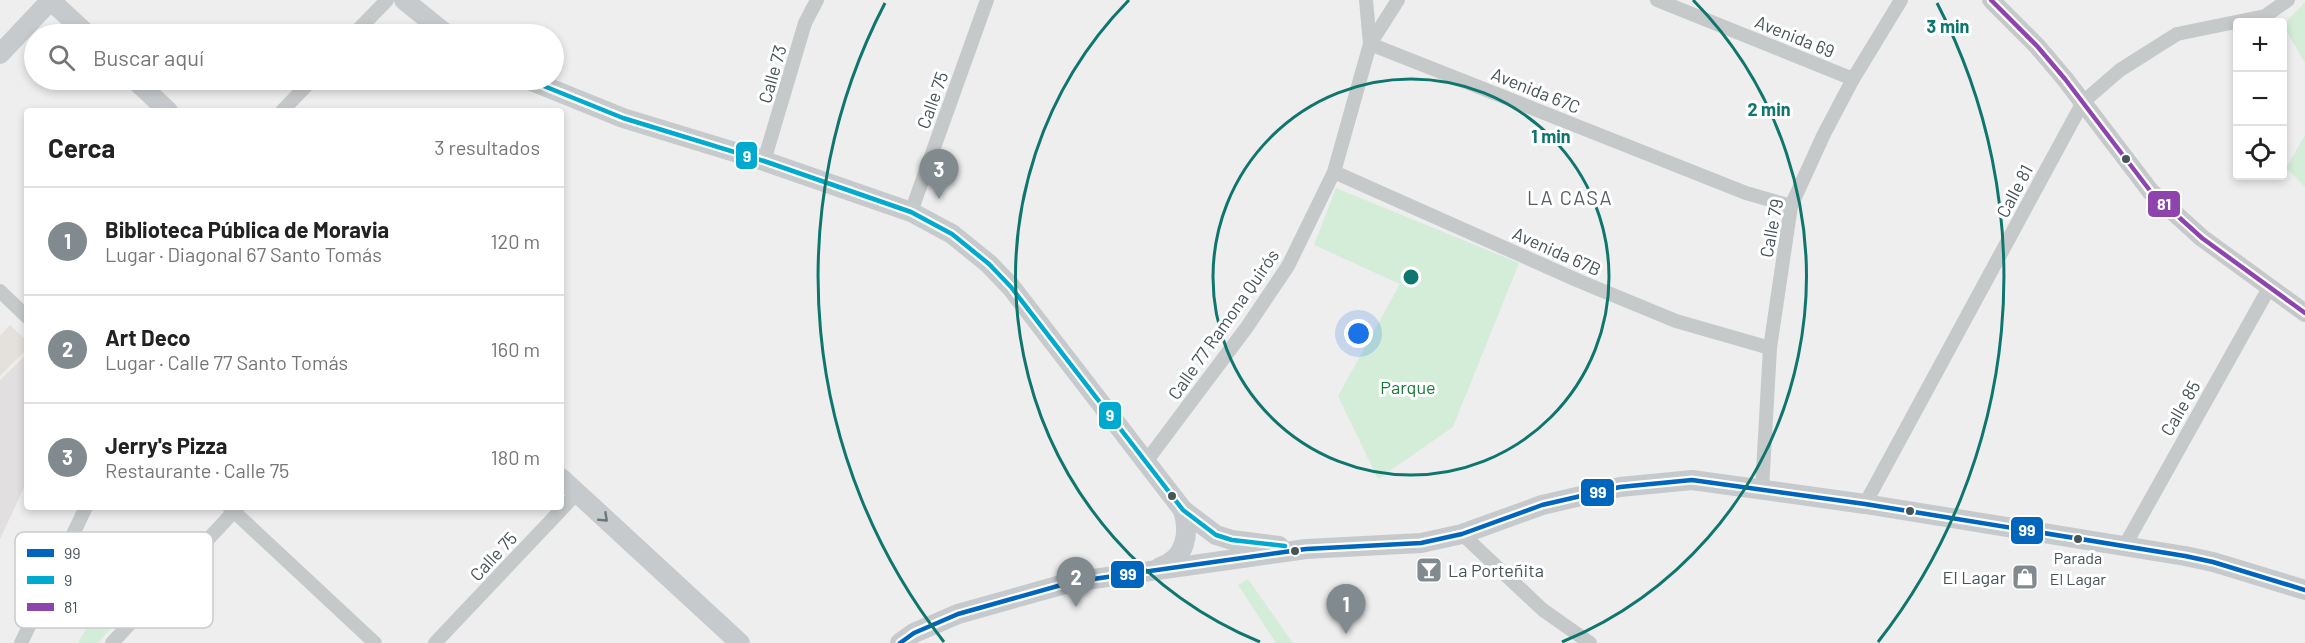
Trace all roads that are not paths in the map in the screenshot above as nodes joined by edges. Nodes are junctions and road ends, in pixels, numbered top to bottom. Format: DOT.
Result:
graph roads {
  1 [pos="50,0"];
  2 [pos="387,0"];
  3 [pos="404,0"];
  4 [pos="817,0"];
  5 [pos="987,0"];
  6 [pos="1366,0"];
  7 [pos="1398,0"];
  8 [pos="1657,0"];
  9 [pos="1901,0"];
  10 [pos="1991,0"];
  11 [pos="2287,1"];
  12 [pos="28,24"];
  13 [pos="76,24"];
  14 [pos="364,24"];
  15 [pos="434,24"];
  16 [pos="24,28"];
  17 [pos="1370,44"];
  18 [pos="0,54"];
  19 [pos="1853,79"];
  20 [pos="146,90"];
  21 [pos="302,90"];
  22 [pos="554,90"];
  23 [pos="2083,102"];
  24 [pos="165,108"];
  25 [pos="285,108"];
  26 [pos="764,161"];
  27 [pos="1334,172"];
  28 [pos="1791,206"];
  29 [pos="911,212"];
  30 [pos="2269,288"];
  31 [pos="0,291"];
  32 [pos="2305,313"];
  33 [pos="24,314"];
  34 [pos="1770,348"];
  35 [pos="1145,463"];
  36 [pos="564,481"];
  37 [pos="1762,489"];
  38 [pos="577,493"];
  39 [pos="1865,504"];
  40 [pos="564,507"];
  41 [pos="85,510"];
  42 [pos="232,510"];
  43 [pos="236,510"];
  44 [pos="561,510"];
  45 [pos="1183,510"];
  46 [pos="74,532"];
  47 [pos="212,532"];
  48 [pos="1462,534"];
  49 [pos="2124,547"];
  50 [pos="1306,549"];
  51 [pos="1151,569"];
  52 [pos="2305,590"];
  53 [pos="28,628"];
  54 [pos="126,628"];
  55 [pos="21,643"];
  56 [pos="112,643"];
  57 [pos="375,643"];
  58 [pos="435,643"];
  59 [pos="740,643"];
  60 [pos="900,643"];
  61 [pos="1590,643"];
  1 -- 12 [label="main road"];
  1 -- 13 [label="main road"];
  2 -- 14 [label="street"];
  3 -- 15 [label="main road"];
  4 -- 26 [label="street, Calle 73"];
  5 -- 29 [label="street, Calle 75"];
  6 -- 17 [label="street"];
  7 -- 17 [label="street, Calle 77 Ramona Quirós"];
  8 -- 19 [label="street, Avenida 69"];
  9 -- 19 [label="street, Calle 79"];
  10 -- 23 [label="street"];
  11 -- 23 [label="street, Calle 81"];
  16 -- 18 [label="main road"];
  17 -- 27 [label="street, Calle 77 Ramona Quirós"];
  17 -- 28 [label="street, Avenida 67C"];
  19 -- 28 [label="street, Calle 79"];
  20 -- 24 [label="main road"];
  21 -- 25 [label="street"];
  22 -- 26 [label="main road"];
  23 -- 30 [label="street"];
  23 -- 39 [label="street, Calle 81"];
  26 -- 29 [label="main road"];
  27 -- 34 [label="street, Avenida 67B"];
  27 -- 35 [label="street, Calle 77 Ramona Quirós"];
  28 -- 34 [label="street, Calle 79"];
  29 -- 35 [label="main road"];
  30 -- 32 [label="street"];
  30 -- 49 [label="street, Calle 85"];
  31 -- 33 [label="street"];
  34 -- 37 [label="street, Calle 79"];
  35 -- 45 [label="main road"];
  36 -- 38 [label="main road"];
  37 -- 39 [label="main road"];
  37 -- 48 [label="main road"];
  38 -- 40 [label="street, Calle 75"];
  38 -- 59 [label="main road, one-way"];
  39 -- 49 [label="main road"];
  41 -- 46 [label="street"];
  42 -- 47 [label="street"];
  43 -- 57 [label="street"];
  44 -- 58 [label="street, Calle 75"];
  45 -- 50 [label="main road"];
  45 -- 51 [label="main road"];
  48 -- 50 [label="main road"];
  48 -- 61 [label="street"];
  49 -- 52 [label="main road"];
  50 -- 51 [label="main road"];
  51 -- 60 [label="main road"];
  53 -- 55 [label="street"];
  54 -- 56 [label="street"];
}
